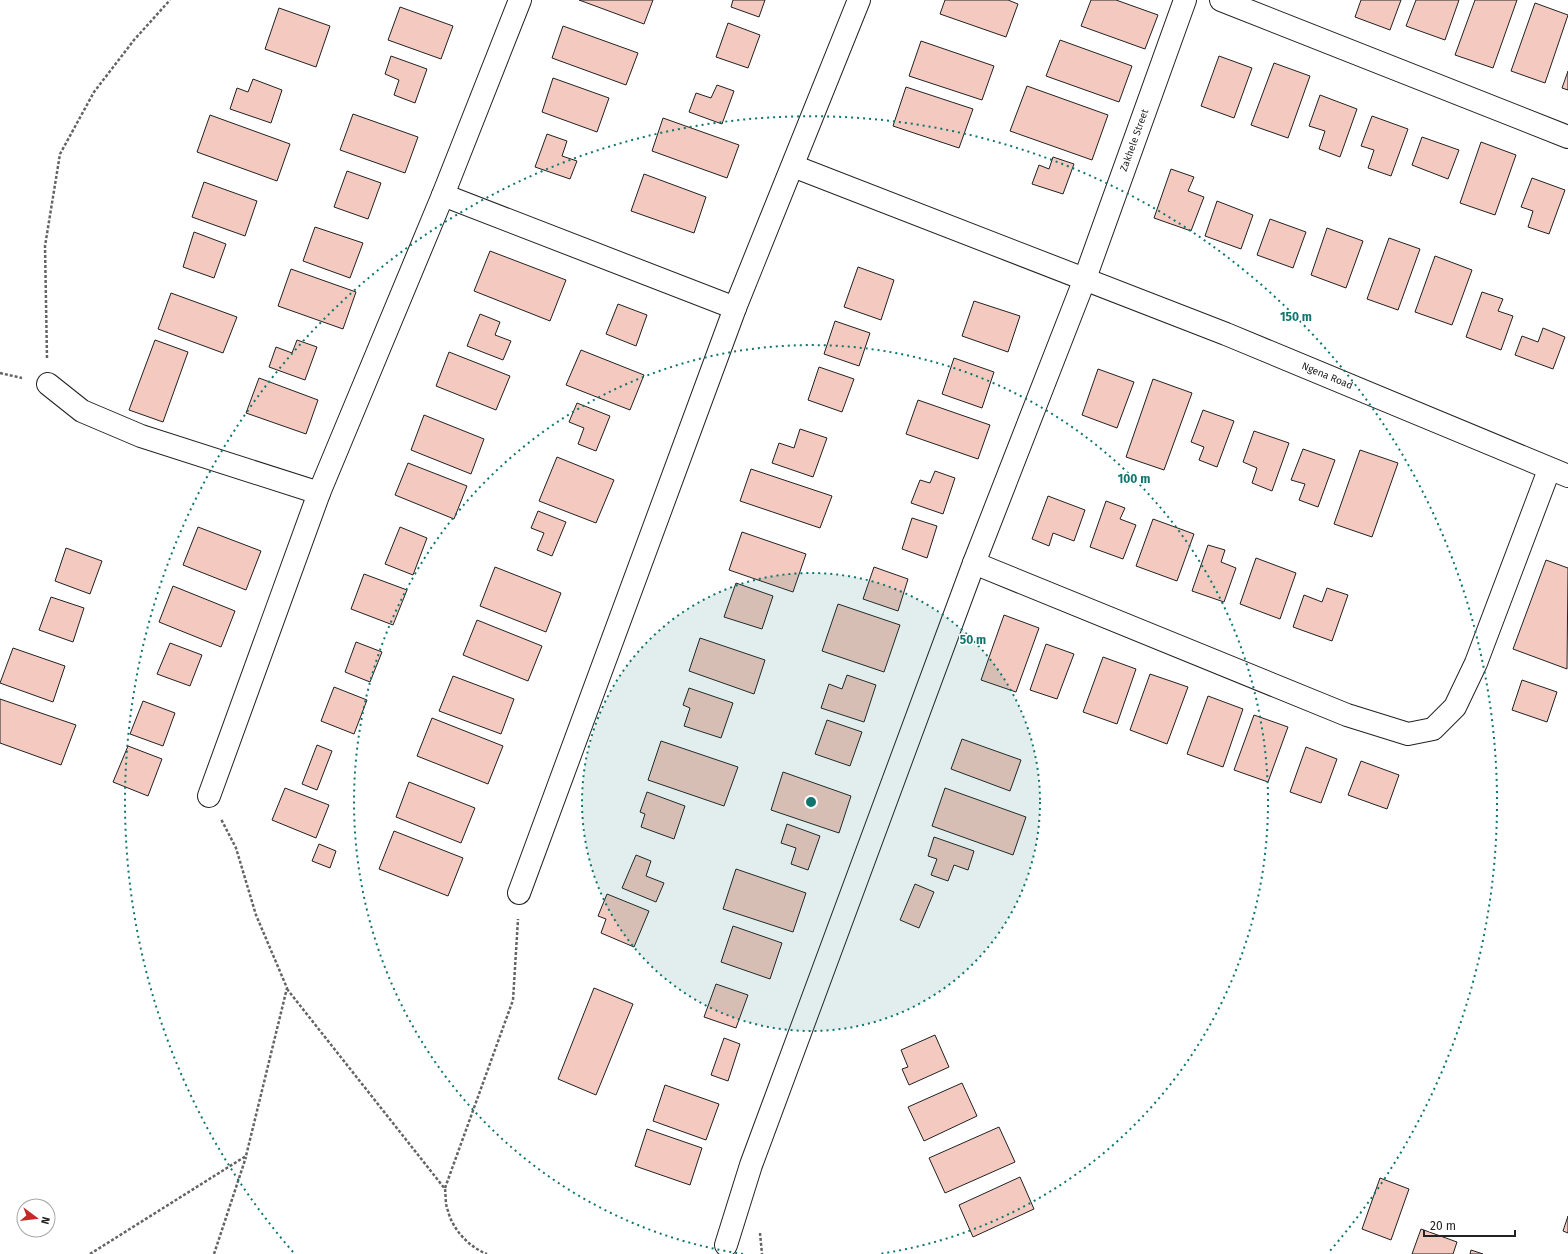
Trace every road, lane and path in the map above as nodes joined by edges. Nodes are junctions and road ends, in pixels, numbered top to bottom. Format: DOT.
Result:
graph roads {
  1 [pos="170,0"];
  2 [pos="520,0"];
  3 [pos="859,0"];
  4 [pos="1185,0"];
  5 [pos="1221,0"];
  6 [pos="1568,137"];
  7 [pos="793,166"];
  8 [pos="443,196"];
  9 [pos="1084,281"];
  10 [pos="735,308"];
  11 [pos="48,384"];
  12 [pos="1559,473"];
  13 [pos="319,493"];
  14 [pos="974,563"];
  15 [pos="209,796"];
  16 [pos="519,893"];
  17 [pos="287,988"];
  18 [pos="246,1156"];
  19 [pos="445,1188"];
  20 [pos="726,1245"];
  21 [pos="90,1254"];
  22 [pos="214,1254"];
  23 [pos="487,1254"];
  1 -- 11 [label="path"];
  2 -- 8 [label="street"];
  3 -- 7 [label="street"];
  4 -- 9 [label="street, Zakhele Street"];
  5 -- 6 [label="street"];
  7 -- 9 [label="street, Ngena Road"];
  7 -- 10 [label="street"];
  8 -- 10 [label="street"];
  8 -- 13 [label="street"];
  9 -- 12 [label="street, Ngena Road"];
  9 -- 14 [label="street, Zakhele Street"];
  10 -- 16 [label="street"];
  11 -- 13 [label="street"];
  12 -- 14 [label="street"];
  13 -- 15 [label="street"];
  14 -- 20 [label="street, Zakhele Street"];
  15 -- 17 [label="path"];
  16 -- 19 [label="path"];
  17 -- 18 [label="path"];
  17 -- 19 [label="path"];
  18 -- 21 [label="path"];
  18 -- 22 [label="path"];
  19 -- 23 [label="path"];
}
